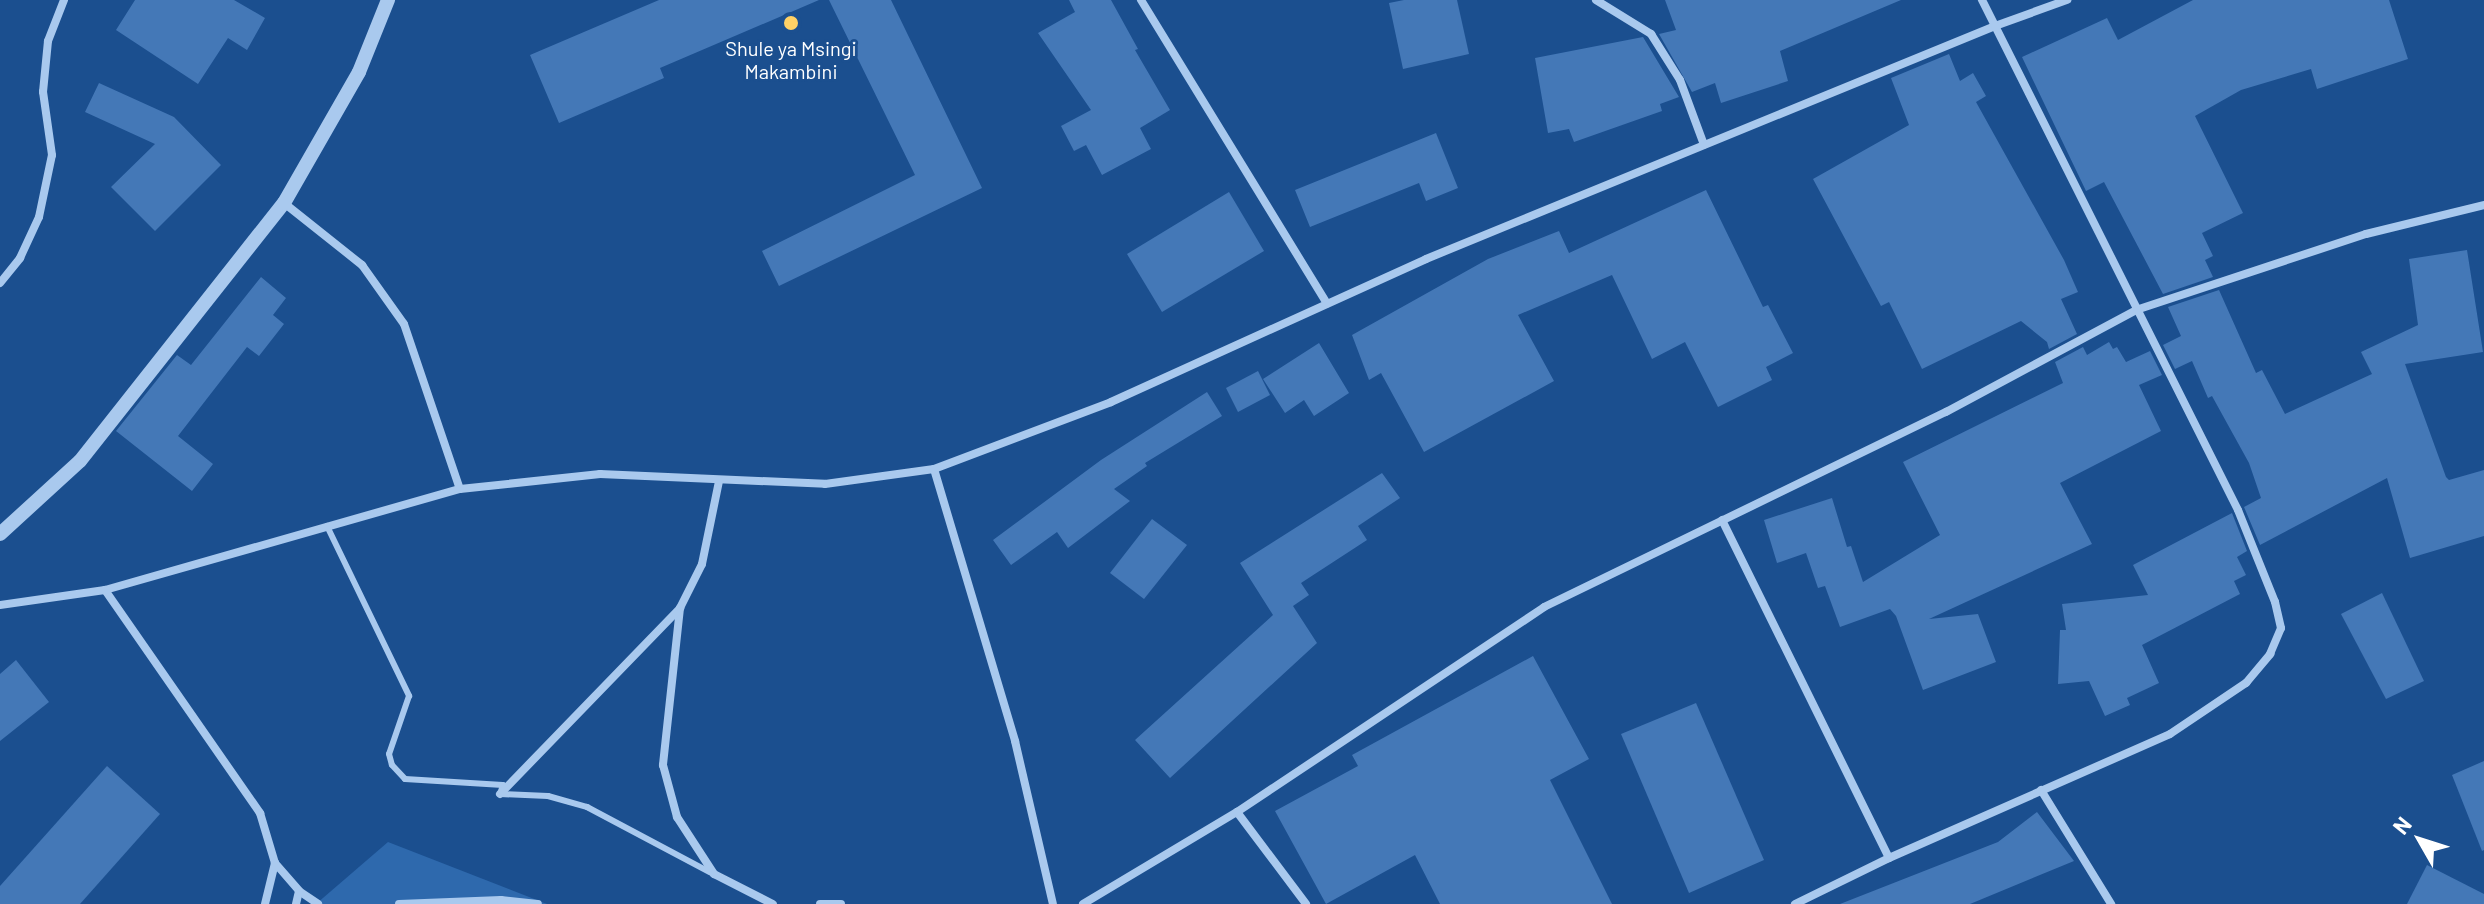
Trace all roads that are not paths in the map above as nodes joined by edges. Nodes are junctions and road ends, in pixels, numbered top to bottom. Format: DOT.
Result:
graph roads {
  1 [pos="64,0"];
  2 [pos="388,0"];
  3 [pos="1141,0"];
  4 [pos="1596,0"];
  5 [pos="1982,0"];
  6 [pos="2067,0"];
  7 [pos="1995,26"];
  8 [pos="1704,145"];
  9 [pos="284,203"];
  10 [pos="2484,205"];
  11 [pos="0,283"];
  12 [pos="1327,304"];
  13 [pos="2136,310"];
  14 [pos="934,469"];
  15 [pos="719,481"];
  16 [pos="460,489"];
  17 [pos="1722,520"];
  18 [pos="327,526"];
  19 [pos="0,534"];
  20 [pos="105,590"];
  21 [pos="0,605"];
  22 [pos="680,608"];
  23 [pos="2041,790"];
  24 [pos="500,794"];
  25 [pos="1237,812"];
  26 [pos="1889,858"];
  27 [pos="275,863"];
  28 [pos="714,874"];
  29 [pos="299,891"];
  30 [pos="265,904"];
  31 [pos="296,904"];
  32 [pos="318,904"];
  33 [pos="399,904"];
  34 [pos="538,904"];
  35 [pos="773,904"];
  36 [pos="820,904"];
  37 [pos="841,904"];
  38 [pos="1053,904"];
  39 [pos="1083,904"];
  40 [pos="1306,904"];
  41 [pos="1795,904"];
  42 [pos="2111,904"];
  1 -- 11 [label="street"];
  2 -- 9 [label="street"];
  3 -- 12 [label="street"];
  4 -- 8 [label="street"];
  5 -- 7 [label="street"];
  6 -- 7 [label="street"];
  7 -- 8 [label="street"];
  7 -- 13 [label="street"];
  8 -- 12 [label="street"];
  9 -- 16 [label="street"];
  9 -- 19 [label="street"];
  10 -- 13 [label="street"];
  12 -- 14 [label="street"];
  13 -- 17 [label="street"];
  13 -- 23 [label="street"];
  14 -- 15 [label="street"];
  14 -- 38 [label="street"];
  15 -- 16 [label="street"];
  15 -- 22 [label="street"];
  16 -- 18 [label="street"];
  17 -- 25 [label="street"];
  17 -- 26 [label="street"];
  18 -- 20 [label="street"];
  18 -- 24 [label="lane"];
  20 -- 21 [label="street"];
  20 -- 27 [label="street"];
  22 -- 24 [label="street"];
  22 -- 28 [label="street"];
  23 -- 26 [label="street"];
  23 -- 42 [label="street"];
  24 -- 28 [label="lane"];
  25 -- 39 [label="street"];
  25 -- 40 [label="street"];
  26 -- 41 [label="street"];
  27 -- 29 [label="street"];
  27 -- 30 [label="street"];
  28 -- 35 [label="street"];
  29 -- 31 [label="street"];
  29 -- 32 [label="street"];
  33 -- 34 [label="street"];
  36 -- 37 [label="street"];
}
